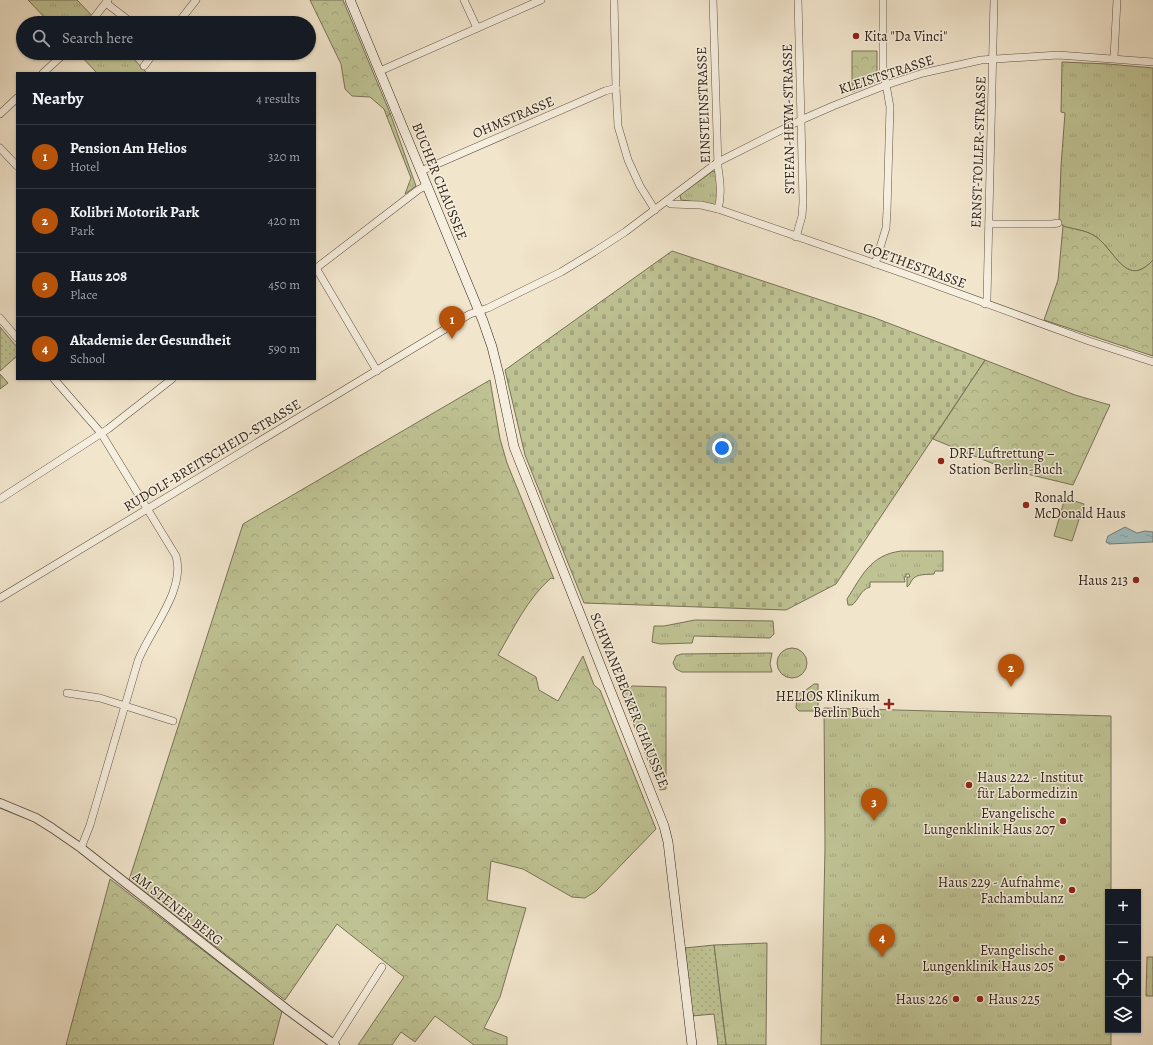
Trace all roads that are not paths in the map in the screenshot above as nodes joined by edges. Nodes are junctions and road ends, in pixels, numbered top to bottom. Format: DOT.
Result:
graph roads {
  1 [pos="186,0"];
  2 [pos="350,0"];
  3 [pos="464,0"];
  4 [pos="541,0"];
  5 [pos="614,0"];
  6 [pos="713,0"];
  7 [pos="798,0"];
  8 [pos="884,0"];
  9 [pos="994,0"];
  10 [pos="1117,0"];
  11 [pos="107,1"];
  12 [pos="194,2"];
  13 [pos="95,16"];
  14 [pos="124,16"];
  15 [pos="183,16"];
  16 [pos="477,28"];
  17 [pos="1114,58"];
  18 [pos="57,60"];
  19 [pos="149,60"];
  20 [pos="993,60"];
  21 [pos="1153,62"];
  22 [pos="144,66"];
  23 [pos="380,71"];
  24 [pos="44,72"];
  25 [pos="886,85"];
  26 [pos="616,88"];
  27 [pos="16,99"];
  28 [pos="0,114"];
  29 [pos="801,120"];
  30 [pos="0,148"];
  31 [pos="718,162"];
  32 [pos="16,165"];
  33 [pos="421,171"];
  34 [pos="427,185"];
  35 [pos="668,201"];
  36 [pos="718,209"];
  37 [pos="655,210"];
  38 [pos="1058,223"];
  39 [pos="989,224"];
  40 [pos="796,237"];
  41 [pos="875,264"];
  42 [pos="316,268"];
  43 [pos="316,271"];
  44 [pos="985,304"];
  45 [pos="479,311"];
  46 [pos="0,318"];
  47 [pos="16,337"];
  48 [pos="1153,362"];
  49 [pos="376,371"];
  50 [pos="499,375"];
  51 [pos="55,380"];
  52 [pos="171,380"];
  53 [pos="101,433"];
  54 [pos="0,499"];
  55 [pos="148,509"];
  56 [pos="0,598"];
  57 [pos="67,693"];
  58 [pos="124,706"];
  59 [pos="173,721"];
  60 [pos="0,803"];
  61 [pos="80,848"];
  62 [pos="382,967"];
  63 [pos="334,1044"];
  64 [pos="692,1045"];
  1 -- 12 [label="street"];
  2 -- 23 [label="main road, BUCHER CHAUSSEE"];
  3 -- 16 [label="street"];
  4 -- 16 [label="street"];
  5 -- 26 [label="street"];
  6 -- 31 [label="street, EINSTEINSTRASSE"];
  7 -- 29 [label="street, STEFAN-HEYM-STRASSE"];
  8 -- 25 [label="street"];
  9 -- 20 [label="street, ERNST-TOLLER-STRASSE"];
  10 -- 17 [label="street"];
  11 -- 13 [label="street"];
  11 -- 14 [label="street"];
  12 -- 15 [label="street"];
  16 -- 23 [label="street"];
  17 -- 20 [label="street, KLEISTSTRASSE"];
  17 -- 21 [label="street, KLEISTSTRASSE"];
  18 -- 24 [label="street"];
  19 -- 22 [label="street"];
  20 -- 25 [label="street, KLEISTSTRASSE"];
  20 -- 39 [label="street, ERNST-TOLLER-STRASSE"];
  23 -- 33 [label="main road, BUCHER CHAUSSEE"];
  25 -- 29 [label="street, KLEISTSTRASSE"];
  25 -- 41 [label="street"];
  26 -- 33 [label="street, OHMSTRASSE"];
  26 -- 37 [label="street"];
  27 -- 28 [label="street"];
  29 -- 31 [label="street, KLEISTSTRASSE"];
  29 -- 40 [label="street, STEFAN-HEYM-STRASSE"];
  30 -- 32 [label="street"];
  31 -- 35 [label="street, KLEISTSTRASSE"];
  31 -- 36 [label="street, EINSTEINSTRASSE"];
  33 -- 34 [label="main road, BUCHER CHAUSSEE"];
  34 -- 42 [label="street"];
  34 -- 45 [label="main road, BUCHER CHAUSSEE"];
  35 -- 36 [label="street, GOETHESTRASSE"];
  35 -- 37 [label="street, KLEISTSTRASSE"];
  36 -- 40 [label="street, GOETHESTRASSE"];
  37 -- 45 [label="street, KLEISTSTRASSE"];
  38 -- 39 [label="street"];
  39 -- 44 [label="street, ERNST-TOLLER-STRASSE"];
  40 -- 41 [label="street, GOETHESTRASSE"];
  41 -- 44 [label="street, GOETHESTRASSE"];
  43 -- 49 [label="street"];
  44 -- 48 [label="street, GOETHESTRASSE"];
  45 -- 49 [label="street, RUDOLF-BREITSCHEID-STRASSE"];
  45 -- 50 [label="main road, BUCHER CHAUSSEE"];
  46 -- 47 [label="street"];
  49 -- 55 [label="street, RUDOLF-BREITSCHEID-STRASSE"];
  50 -- 64 [label="main road, SCHWANEBECKER CHAUSSEE"];
  51 -- 53 [label="street"];
  52 -- 53 [label="street"];
  53 -- 54 [label="street"];
  53 -- 55 [label="street"];
  55 -- 56 [label="street, RUDOLF-BREITSCHEID-STRASSE"];
  55 -- 58 [label="street"];
  57 -- 58 [label="street"];
  58 -- 59 [label="street"];
  58 -- 61 [label="street"];
  60 -- 61 [label="street, AM STENER BERG"];
  61 -- 63 [label="street, AM STENER BERG"];
  62 -- 63 [label="street, AM STENER BERG"];
}
